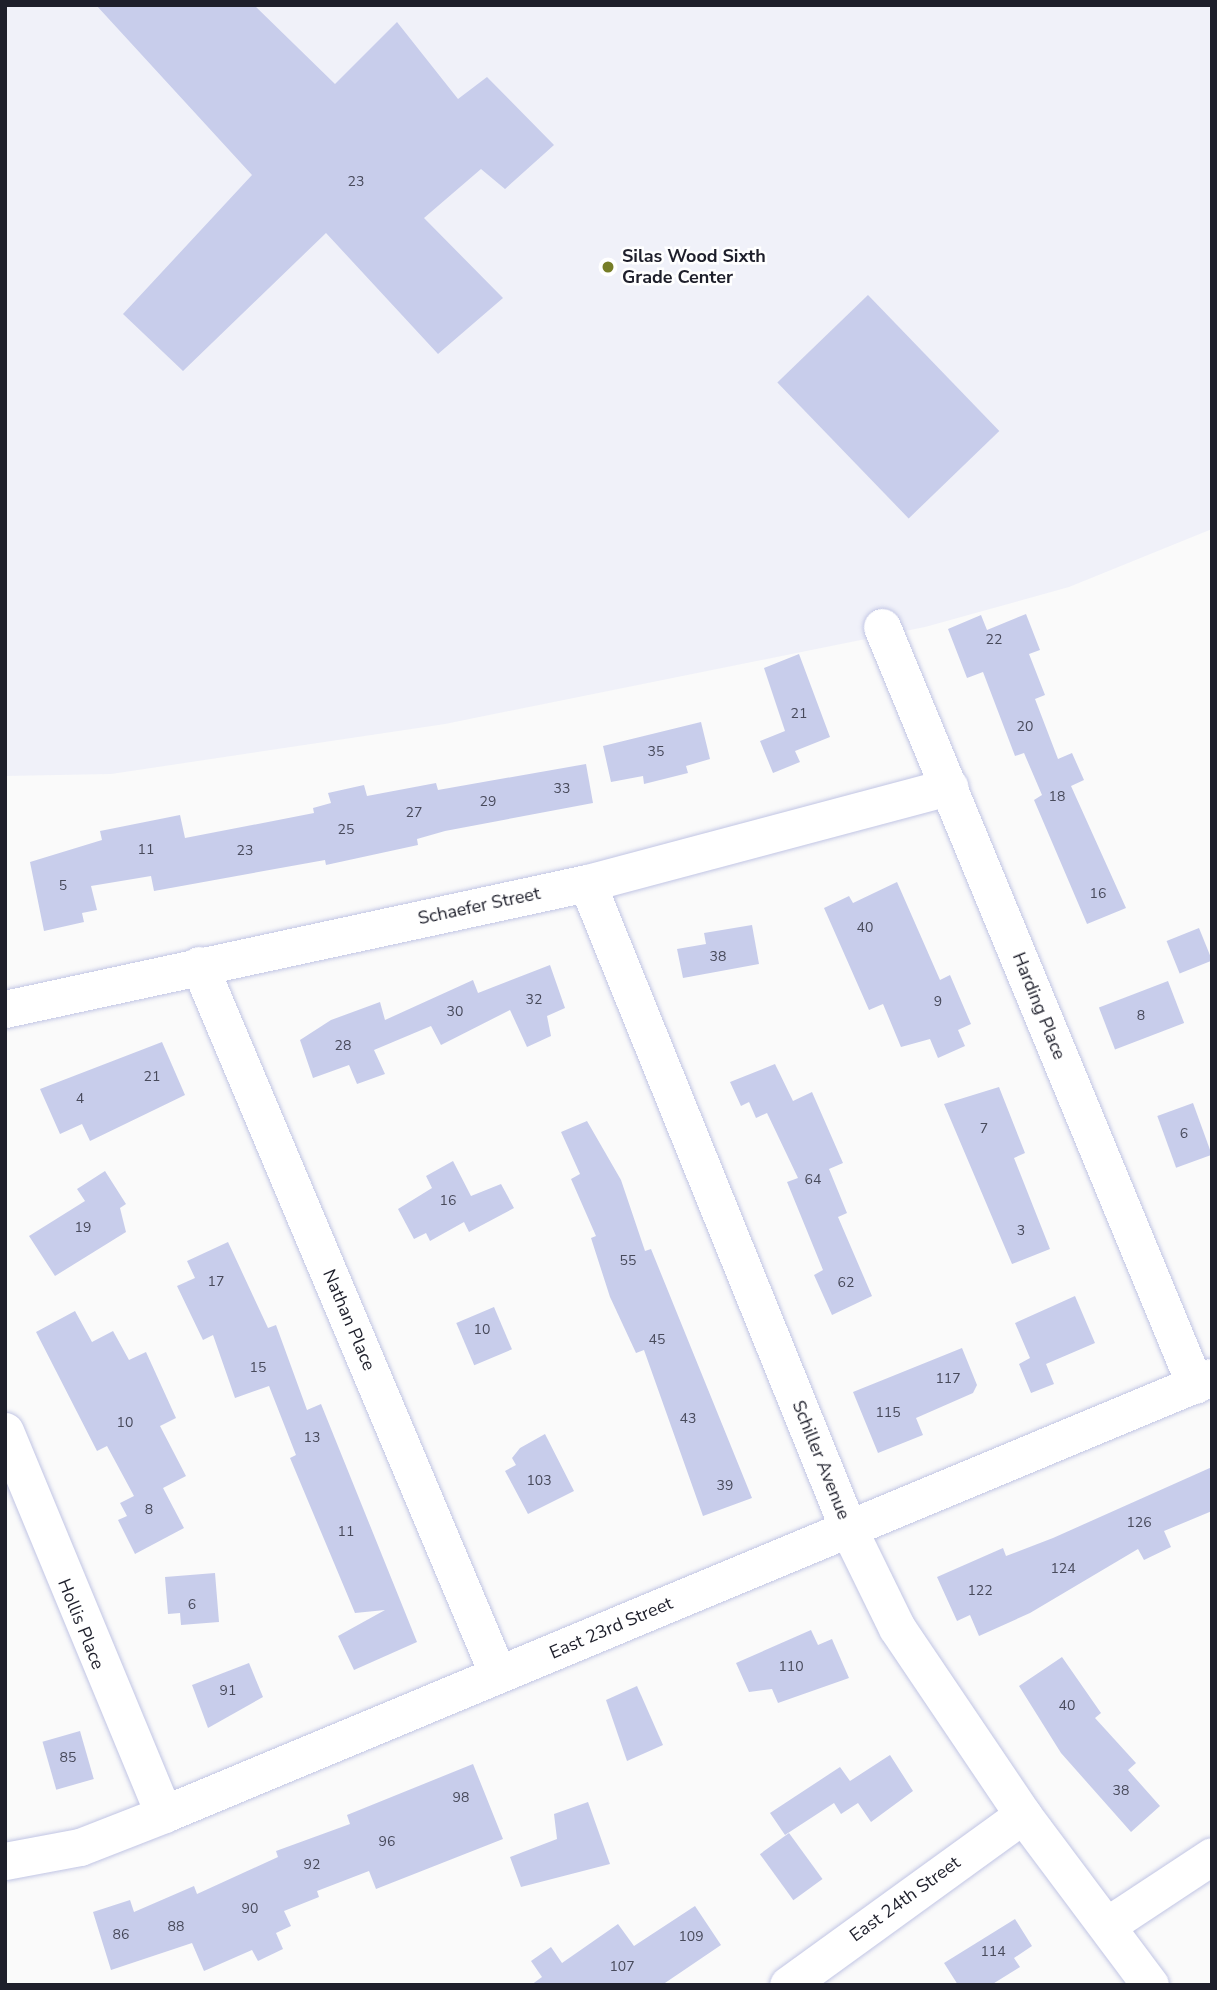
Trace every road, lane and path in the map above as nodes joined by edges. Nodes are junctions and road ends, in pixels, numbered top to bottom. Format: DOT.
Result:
graph roads {
  1 [pos="882,627"];
  2 [pos="949,788"];
  3 [pos="587,883"];
  4 [pos="199,965"];
  5 [pos="5,1009"];
  6 [pos="1203,1381"];
  7 [pos="5,1431"];
  8 [pos="848,1528"];
  9 [pos="498,1675"];
  10 [pos="163,1814"];
  11 [pos="1023,1815"];
  12 [pos="1212,1856"];
  13 [pos="5,1861"];
  14 [pos="1109,1924"];
  15 [pos="788,1985"];
  16 [pos="1150,1985"];
  1 -- 2 [label="street, Harding Place"];
  2 -- 3 [label="street, Schaefer Street"];
  2 -- 6 [label="street, Harding Place"];
  3 -- 4 [label="street, Schaefer Street"];
  3 -- 8 [label="street, Schiller Avenue"];
  4 -- 5 [label="street, Schaefer Street"];
  4 -- 9 [label="street, Nathan Place"];
  6 -- 8 [label="street, East 23rd Street"];
  7 -- 10 [label="street, Hollis Place"];
  8 -- 9 [label="street, East 23rd Street"];
  8 -- 11 [label="street, Schiller Avenue"];
  9 -- 10 [label="street, East 23rd Street"];
  10 -- 13 [label="street, East 23rd Street"];
  11 -- 14 [label="street, Schiller Avenue"];
  11 -- 15 [label="street, East 24th Street"];
  12 -- 14 [label="street"];
  14 -- 16 [label="street, Schiller Avenue"];
}
